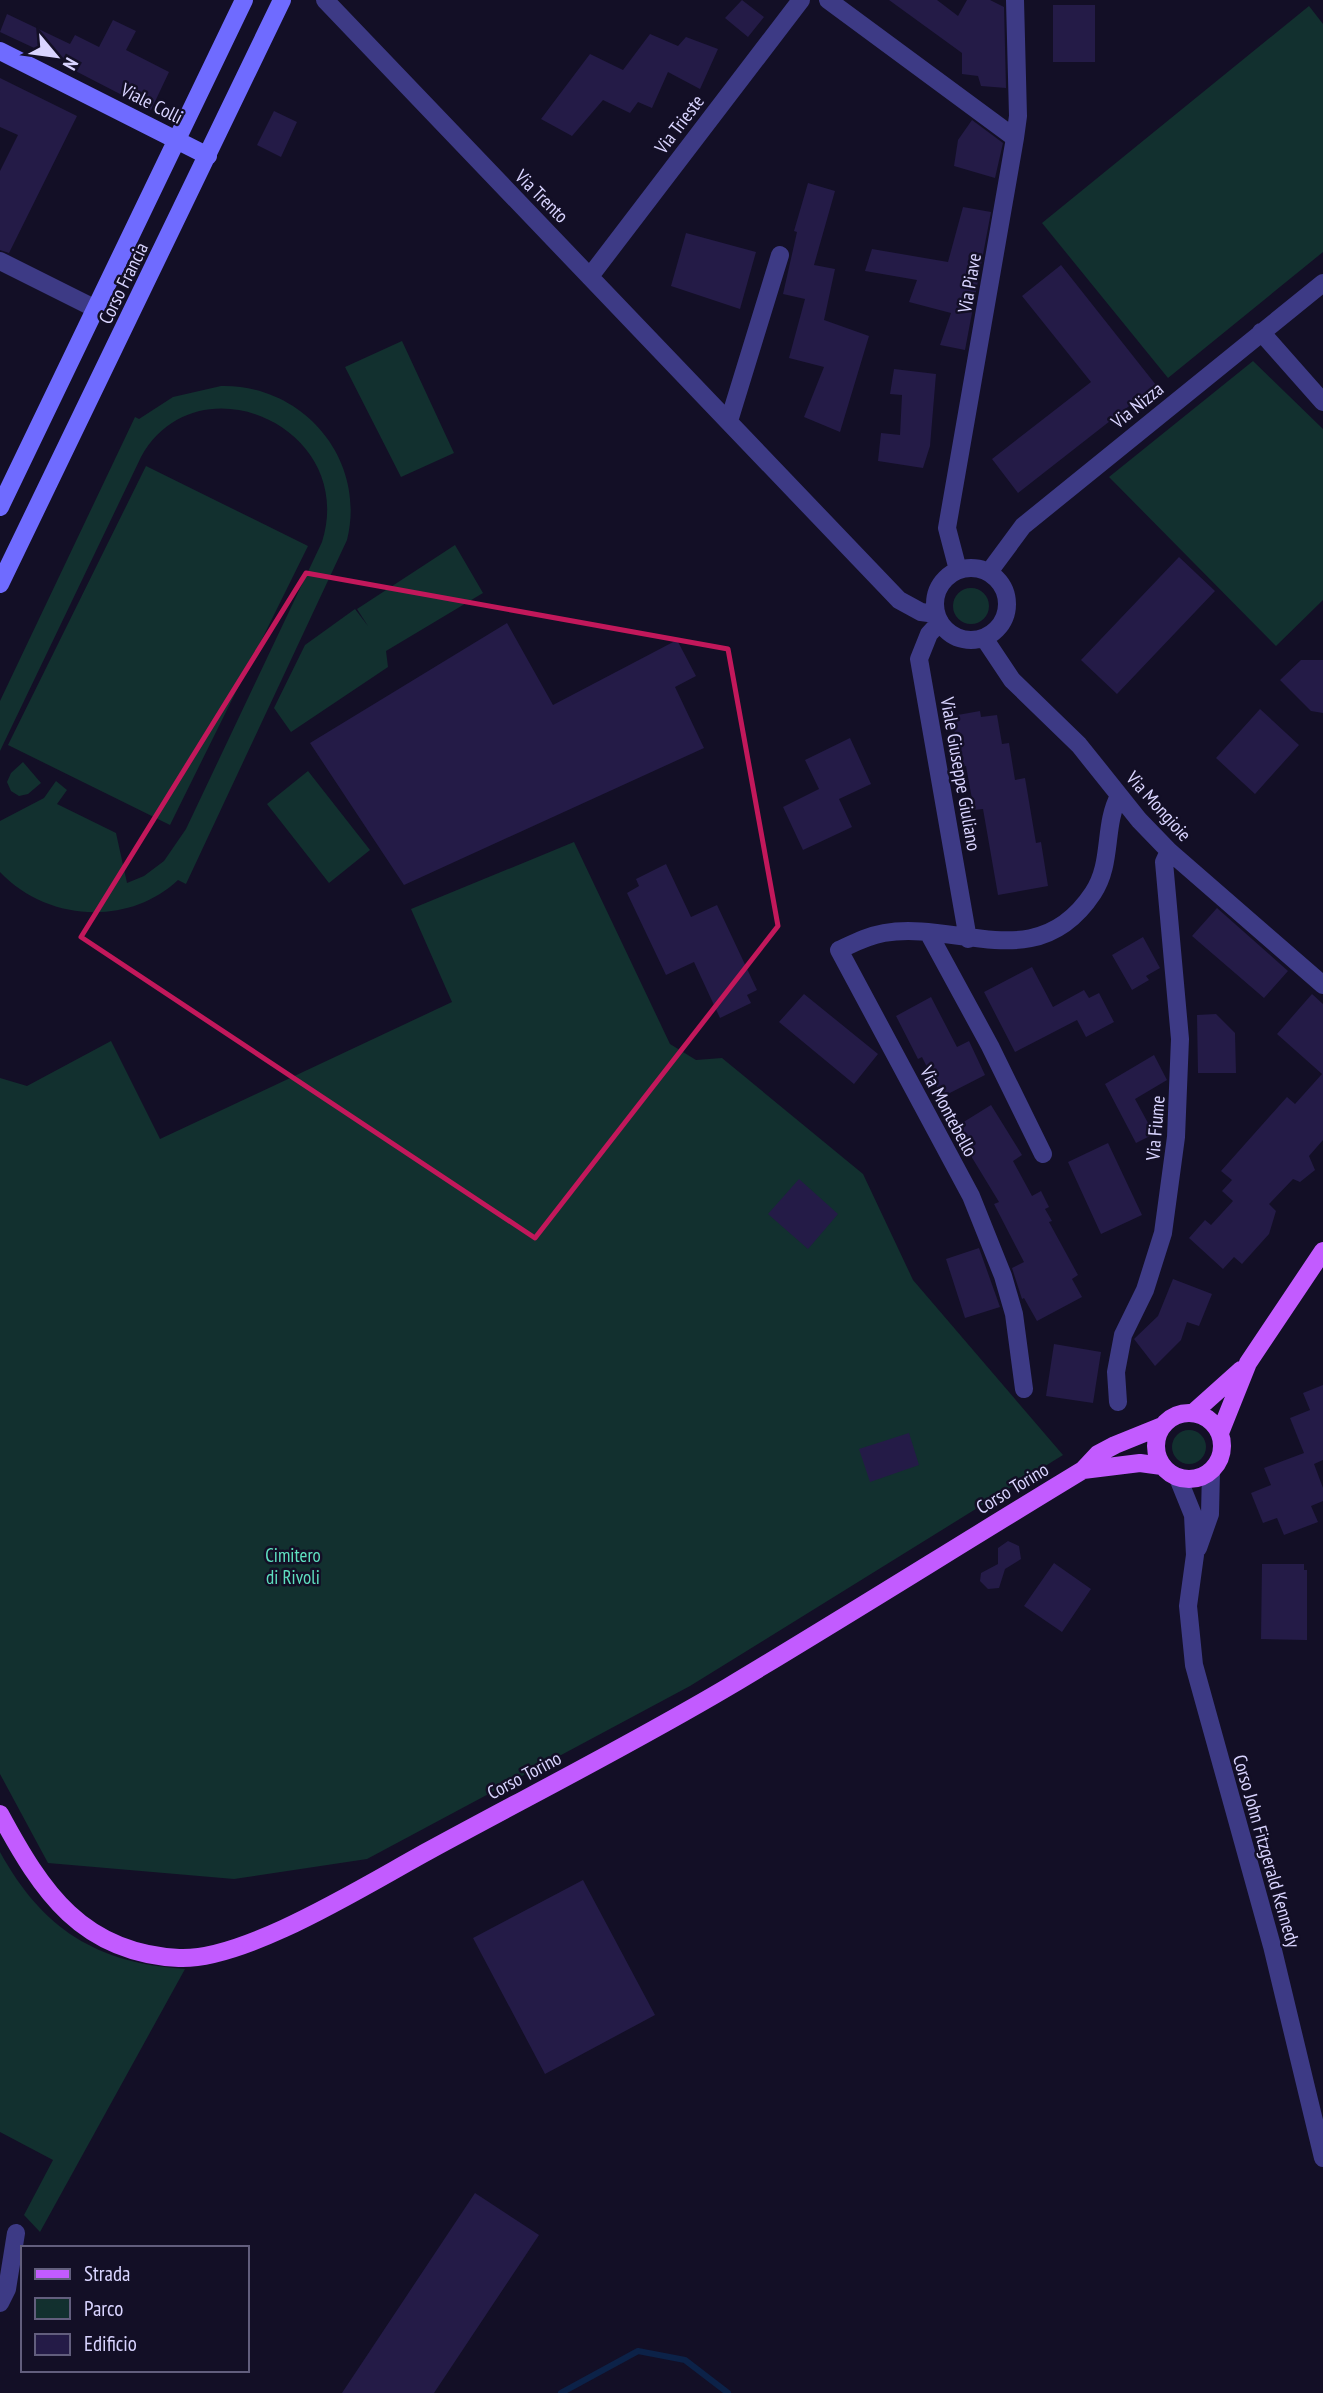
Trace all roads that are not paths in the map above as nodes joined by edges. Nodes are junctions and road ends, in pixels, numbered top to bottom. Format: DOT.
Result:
graph roads {
  1 [pos="244,0"];
  2 [pos="282,0"];
  3 [pos="325,0"];
  4 [pos="801,0"];
  5 [pos="828,0"];
  6 [pos="1015,0"];
  7 [pos="0,51"];
  8 [pos="1015,138"];
  9 [pos="177,139"];
  10 [pos="208,156"];
  11 [pos="780,255"];
  12 [pos="0,261"];
  13 [pos="591,275"];
  14 [pos="1323,283"];
  15 [pos="96,309"];
  16 [pos="1261,332"];
  17 [pos="1323,402"];
  18 [pos="729,421"];
  19 [pos="0,507"];
  20 [pos="958,570"];
  21 [pos="989,572"];
  22 [pos="0,584"];
  23 [pos="938,618"];
  24 [pos="984,638"];
  25 [pos="1119,796"];
  26 [pos="1169,851"];
  27 [pos="929,934"];
  28 [pos="968,939"];
  29 [pos="1323,985"];
  30 [pos="1043,1154"];
  31 [pos="1323,1251"];
  32 [pos="1248,1363"];
  33 [pos="1024,1390"];
  34 [pos="1118,1402"];
  35 [pos="1194,1413"];
  36 [pos="1162,1426"];
  37 [pos="1220,1433"];
  38 [pos="1162,1466"];
  39 [pos="1083,1470"];
  40 [pos="1211,1471"];
  41 [pos="1178,1478"];
  42 [pos="1195,1555"];
  43 [pos="0,1814"];
  44 [pos="1323,2158"];
  45 [pos="16,2233"];
  46 [pos="0,2302"];
  1 -- 9 [label="main road, Corso Francia"];
  2 -- 10 [label="main road, Corso Francia"];
  3 -- 13 [label="street, Via Trento"];
  4 -- 13 [label="street, Via Trieste"];
  5 -- 8 [label="street"];
  6 -- 8 [label="street, Via Piave"];
  7 -- 9 [label="main road, Viale Colli"];
  8 -- 20 [label="street, Via Piave"];
  9 -- 10 [label="main road, Viale Colli"];
  9 -- 15 [label="main road, Corso Francia"];
  10 -- 22 [label="main road, Corso Francia"];
  11 -- 18 [label="street"];
  12 -- 15 [label="street"];
  13 -- 18 [label="street, Via Trento"];
  14 -- 16 [label="street, Via Nizza"];
  15 -- 19 [label="main road, Corso Francia"];
  16 -- 17 [label="street"];
  16 -- 21 [label="street, Via Nizza"];
  18 -- 23 [label="street, Via Trento"];
  20 -- 21 [label="street"];
  20 -- 23 [label="street"];
  21 -- 24 [label="street"];
  23 -- 24 [label="street"];
  23 -- 28 [label="street, Viale Giuseppe Giuliano"];
  24 -- 25 [label="street, Via Mongioie"];
  25 -- 26 [label="street, Via Mongioie"];
  25 -- 28 [label="street, Via Montebello"];
  26 -- 29 [label="street, Via Mongioie"];
  26 -- 34 [label="street, Via Fiume"];
  27 -- 28 [label="street, Via Montebello"];
  27 -- 30 [label="street"];
  27 -- 33 [label="street, Via Montebello"];
  31 -- 32 [label="main road"];
  32 -- 35 [label="main road"];
  32 -- 37 [label="main road"];
  35 -- 36 [label="main road"];
  35 -- 37 [label="main road"];
  36 -- 38 [label="main road"];
  36 -- 39 [label="main road, Corso Torino"];
  37 -- 40 [label="main road"];
  38 -- 39 [label="main road, Corso Torino"];
  38 -- 41 [label="main road"];
  39 -- 43 [label="main road, Corso Torino"];
  40 -- 41 [label="main road"];
  40 -- 42 [label="street, Corso John Fitzgerald Kennedy"];
  41 -- 42 [label="street, Corso John Fitzgerald Kennedy"];
  42 -- 44 [label="street, Corso John Fitzgerald Kennedy"];
  45 -- 46 [label="street"];
}
